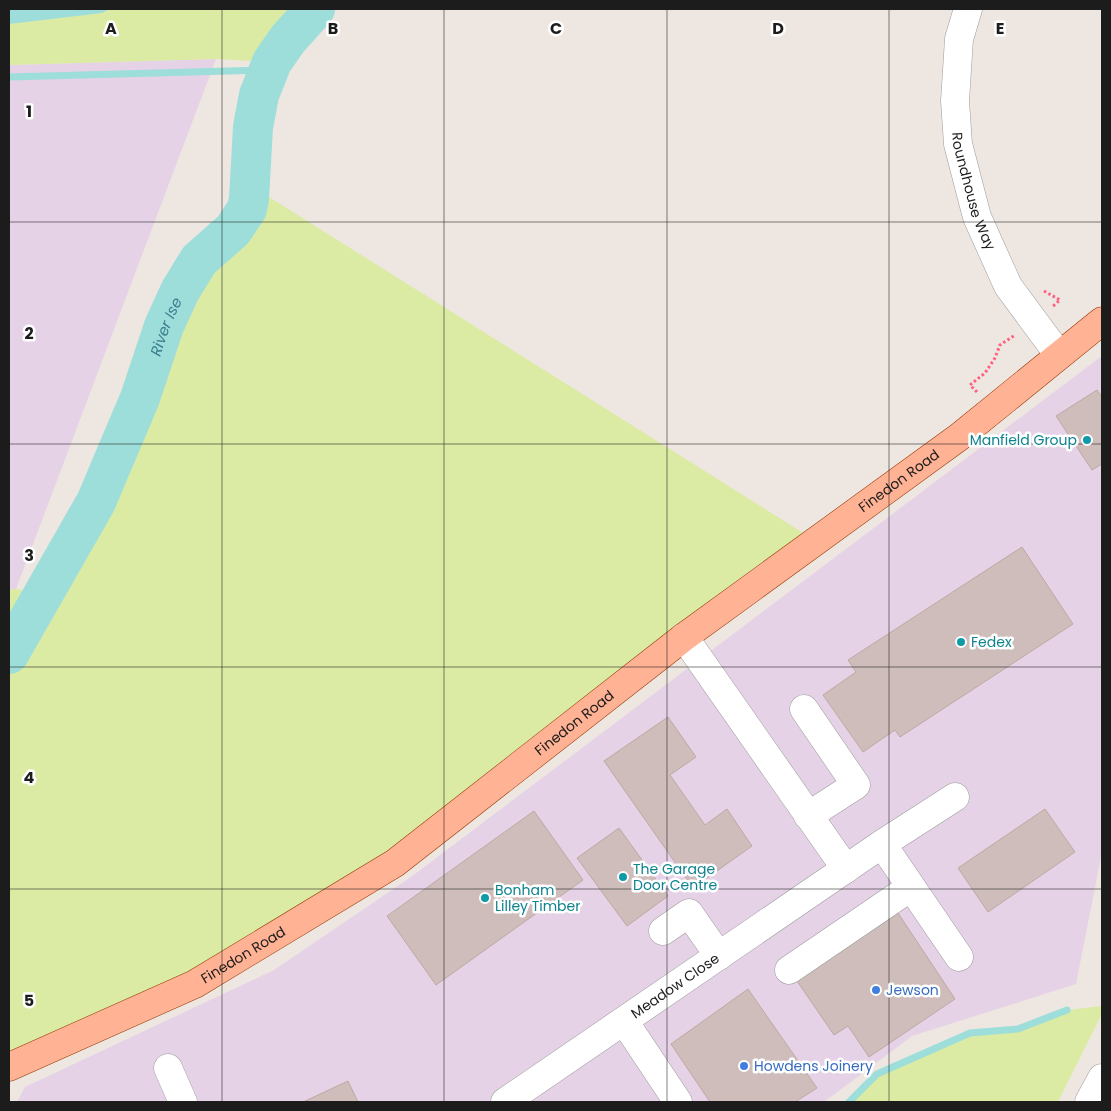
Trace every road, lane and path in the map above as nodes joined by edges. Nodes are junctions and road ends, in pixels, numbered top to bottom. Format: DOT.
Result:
graph roads {
  1 [pos="968,9"];
  2 [pos="1102,321"];
  3 [pos="1059,356"];
  4 [pos="684,637"];
  5 [pos="804,709"];
  6 [pos="955,796"];
  7 [pos="808,816"];
  8 [pos="882,844"];
  9 [pos="846,869"];
  10 [pos="912,887"];
  11 [pos="663,932"];
  12 [pos="719,956"];
  13 [pos="960,957"];
  14 [pos="789,970"];
  15 [pos="624,1021"];
  16 [pos="9,1066"];
  17 [pos="168,1068"];
  18 [pos="1102,1078"];
  19 [pos="183,1102"];
  20 [pos="506,1102"];
  21 [pos="678,1102"];
  22 [pos="1090,1102"];
  1 -- 3 [label="street, Roundhouse Way"];
  2 -- 3 [label="main road, Finedon Road"];
  3 -- 4 [label="main road, Finedon Road"];
  4 -- 7 [label="street"];
  4 -- 16 [label="main road, Finedon Road"];
  5 -- 7 [label="street"];
  6 -- 8 [label="street, Meadow Close"];
  7 -- 9 [label="street"];
  8 -- 9 [label="street, Meadow Close"];
  8 -- 10 [label="street"];
  9 -- 12 [label="street, Meadow Close"];
  10 -- 13 [label="street"];
  10 -- 14 [label="street"];
  11 -- 12 [label="street"];
  12 -- 15 [label="street, Meadow Close"];
  15 -- 20 [label="street, Meadow Close"];
  15 -- 21 [label="street"];
  17 -- 19 [label="street"];
  18 -- 22 [label="street"];
}
